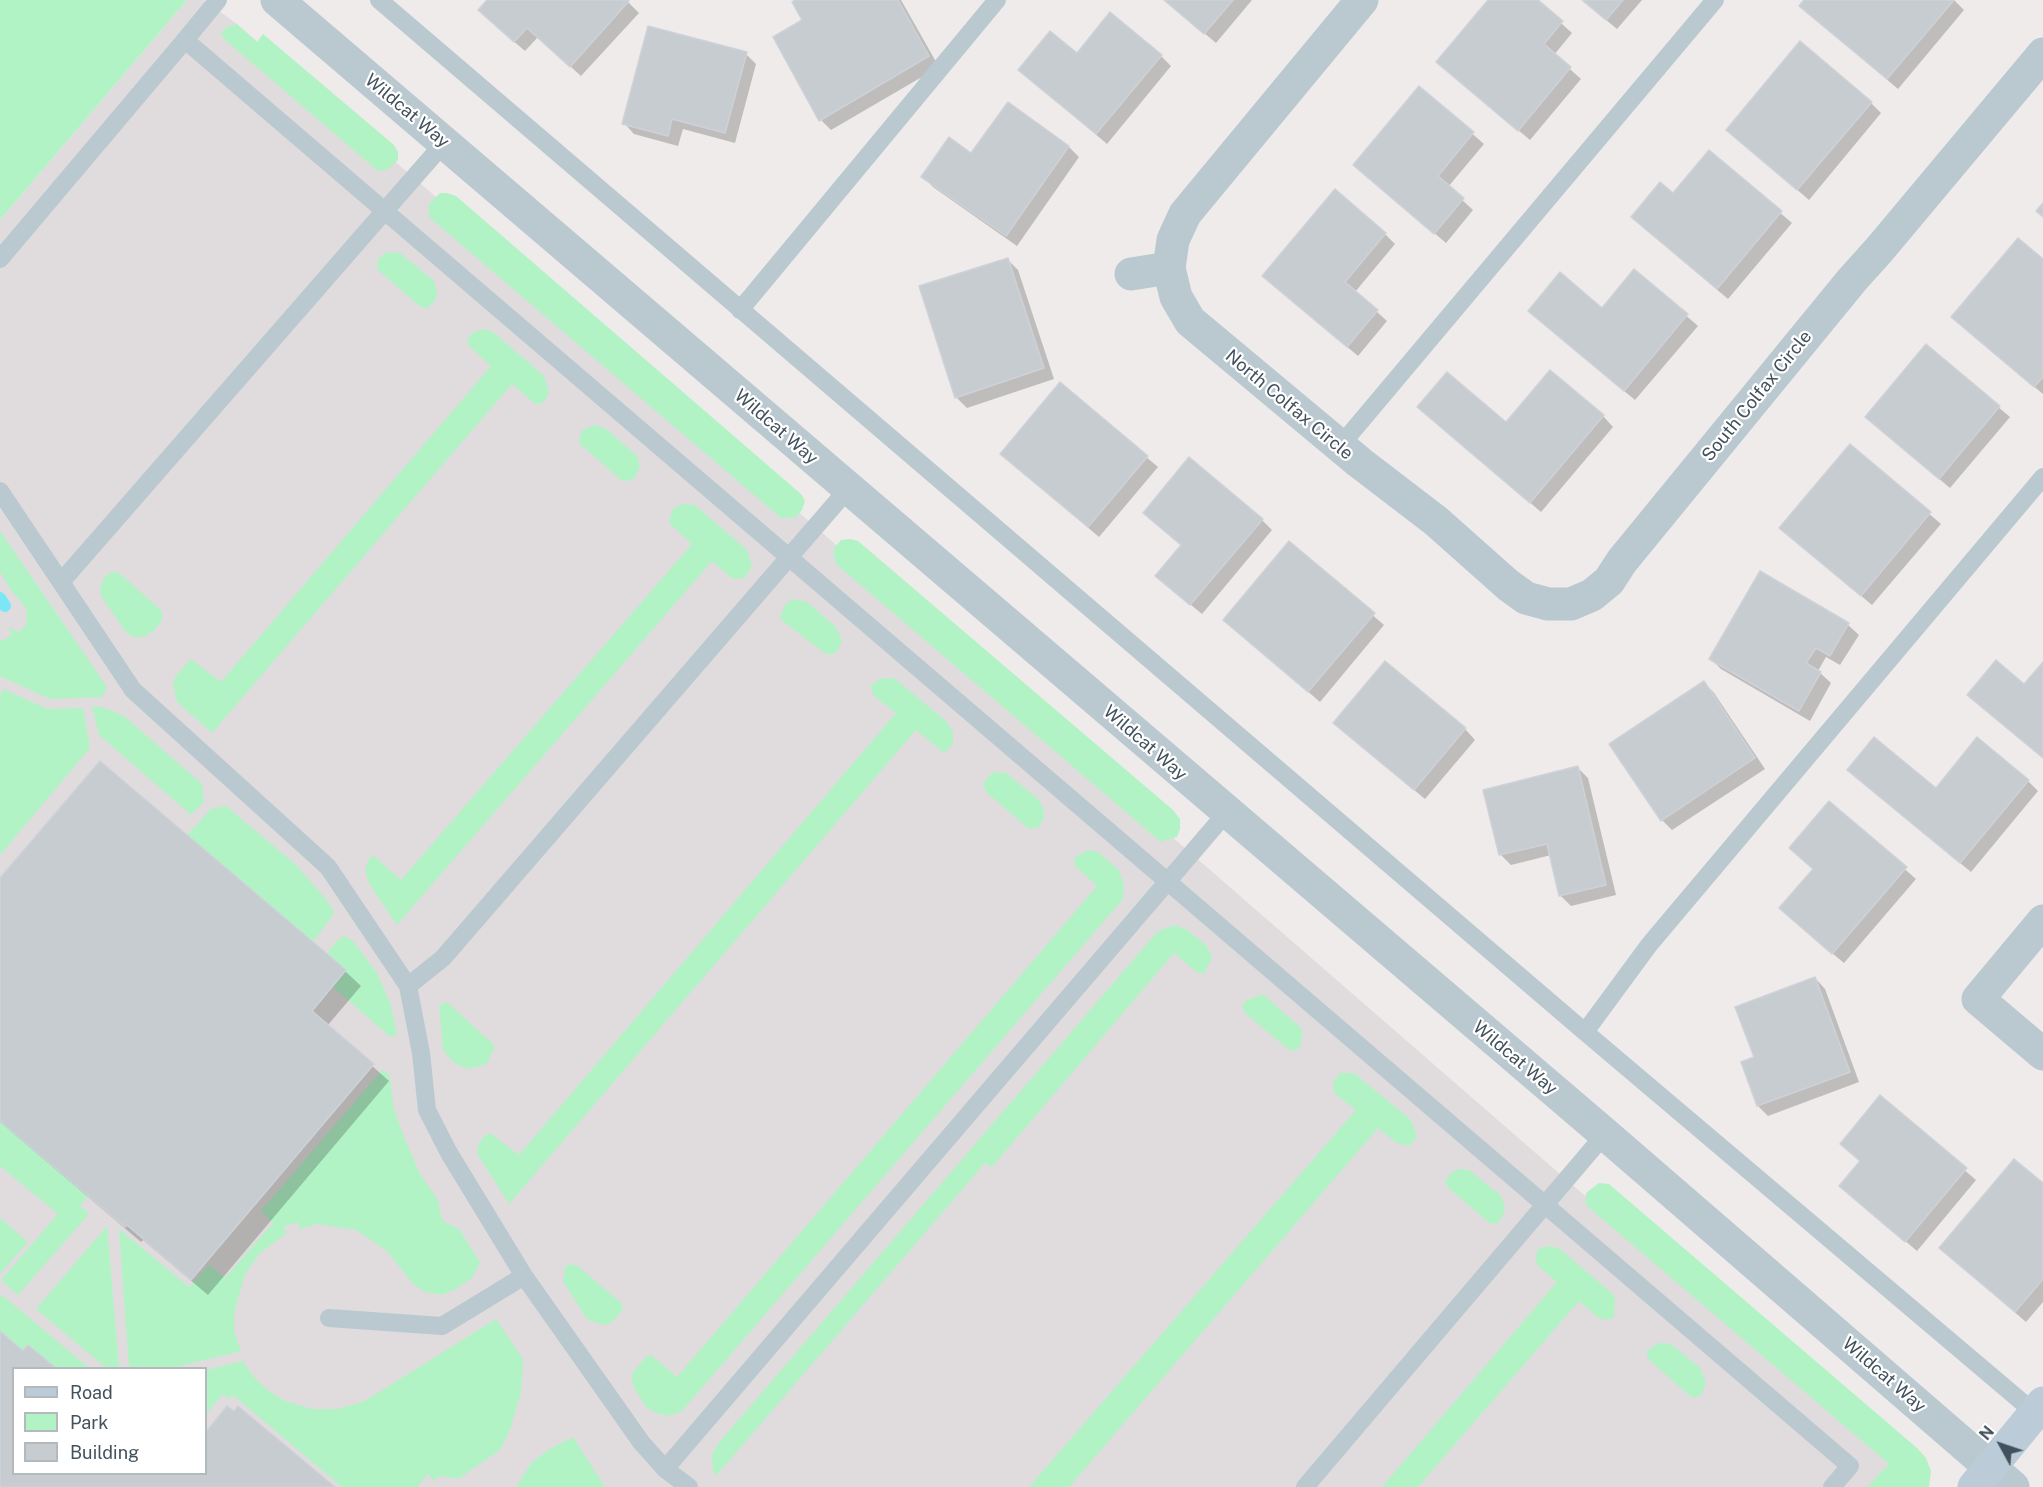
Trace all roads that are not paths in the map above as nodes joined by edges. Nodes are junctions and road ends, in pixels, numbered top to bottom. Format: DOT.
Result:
graph roads {
  1 [pos="218,0"];
  2 [pos="276,0"];
  3 [pos="379,0"];
  4 [pos="997,0"];
  5 [pos="1362,0"];
  6 [pos="1715,0"];
  7 [pos="184,40"];
  8 [pos="2043,54"];
  9 [pos="444,143"];
  10 [pos="384,210"];
  11 [pos="0,259"];
  12 [pos="1169,268"];
  13 [pos="1131,274"];
  14 [pos="740,310"];
  15 [pos="1340,446"];
  16 [pos="2043,477"];
  17 [pos="848,489"];
  18 [pos="0,491"];
  19 [pos="1436,521"];
  20 [pos="789,557"];
  21 [pos="61,582"];
  22 [pos="1227,812"];
  23 [pos="1168,882"];
  24 [pos="2043,921"];
  25 [pos="408,986"];
  26 [pos="1585,1032"];
  27 [pos="2043,1054"];
  28 [pos="1605,1134"];
  29 [pos="1545,1206"];
  30 [pos="524,1276"];
  31 [pos="329,1318"];
  32 [pos="2039,1408"];
  33 [pos="665,1469"];
  34 [pos="1992,1480"];
  35 [pos="689,1487"];
  36 [pos="1305,1487"];
  37 [pos="1832,1487"];
  1 -- 7 [label="lane"];
  2 -- 9 [label="street, Wildcat Way"];
  3 -- 14 [label="lane"];
  4 -- 14 [label="lane"];
  5 -- 12 [label="street, North Colfax Circle"];
  6 -- 15 [label="lane"];
  7 -- 10 [label="lane"];
  7 -- 11 [label="lane"];
  8 -- 19 [label="street, South Colfax Circle"];
  9 -- 10 [label="lane"];
  9 -- 17 [label="street, Wildcat Way"];
  10 -- 20 [label="lane"];
  10 -- 21 [label="lane"];
  12 -- 13 [label="street"];
  12 -- 15 [label="street, North Colfax Circle"];
  14 -- 26 [label="lane"];
  15 -- 19 [label="street, North Colfax Circle"];
  16 -- 26 [label="lane"];
  17 -- 20 [label="lane"];
  17 -- 22 [label="street, Wildcat Way"];
  18 -- 21 [label="lane"];
  20 -- 23 [label="lane"];
  20 -- 25 [label="lane"];
  21 -- 25 [label="lane"];
  22 -- 23 [label="lane"];
  22 -- 28 [label="street, Wildcat Way"];
  23 -- 29 [label="lane"];
  23 -- 33 [label="lane"];
  24 -- 27 [label="street"];
  25 -- 30 [label="lane"];
  26 -- 32 [label="lane"];
  28 -- 29 [label="lane"];
  28 -- 34 [label="street, Wildcat Way"];
  29 -- 36 [label="lane"];
  29 -- 37 [label="lane"];
  30 -- 31 [label="lane"];
  30 -- 33 [label="lane"];
  32 -- 34 [label="main road"];
  33 -- 35 [label="lane"];
}
